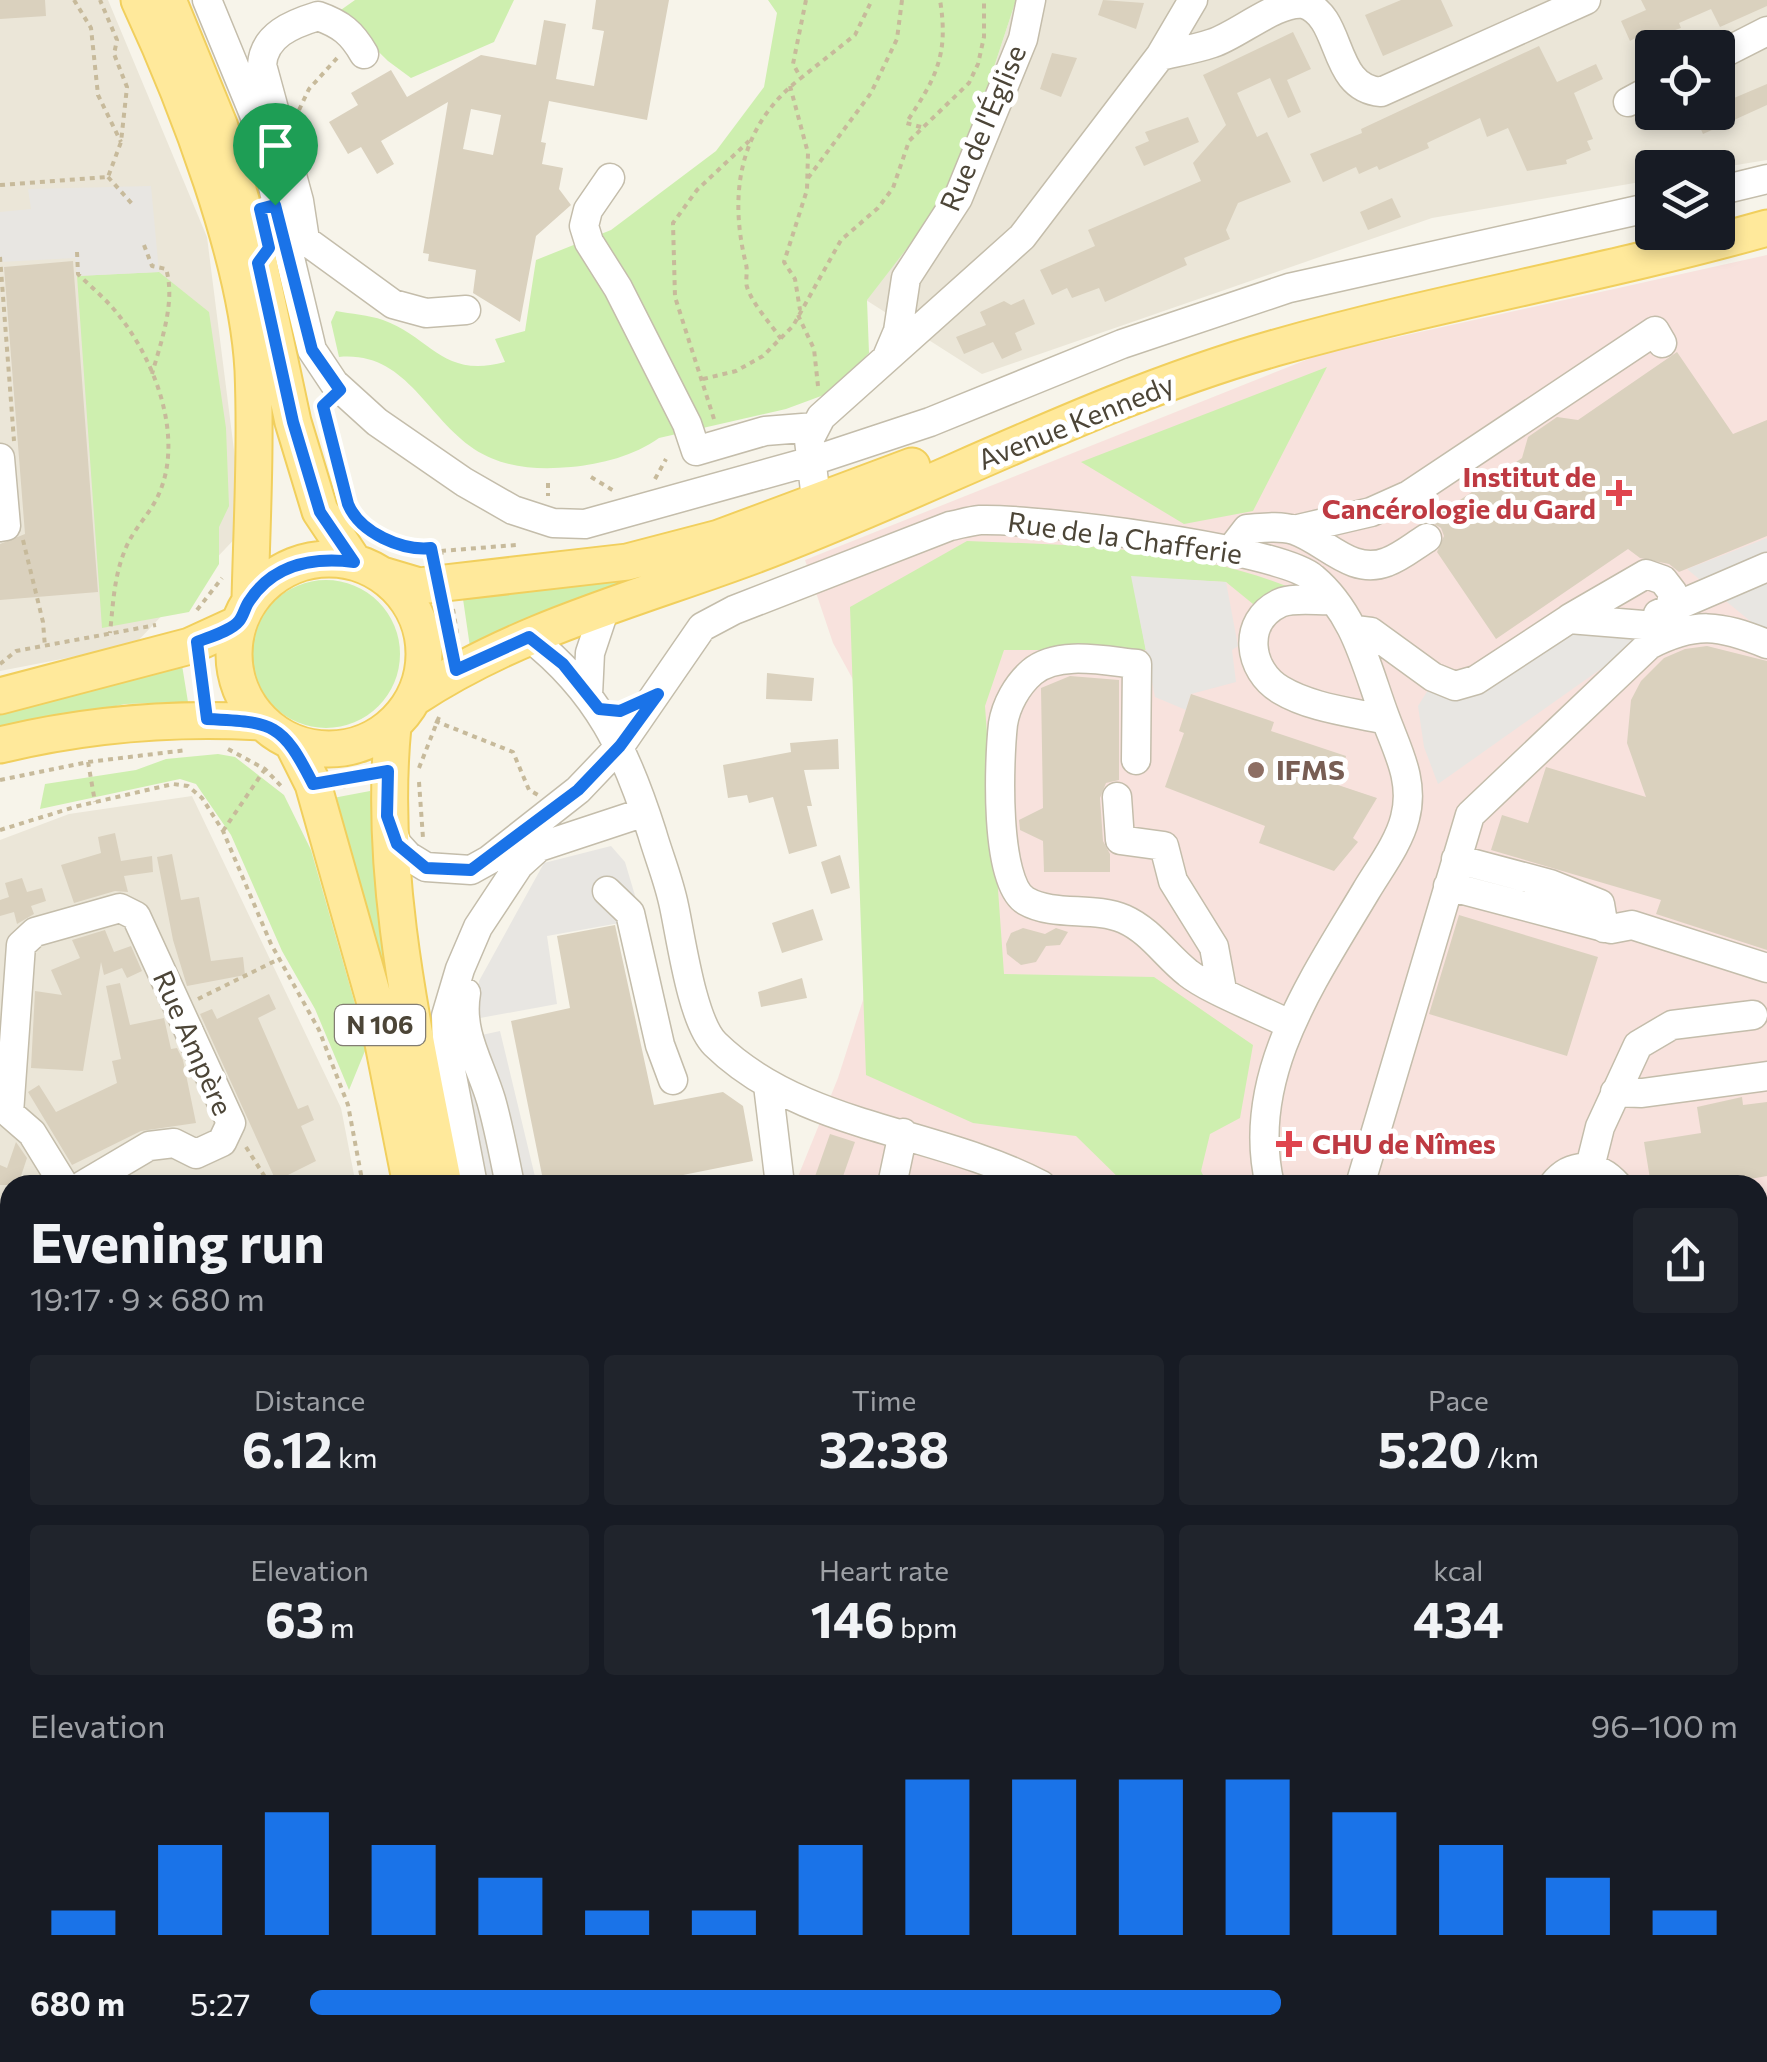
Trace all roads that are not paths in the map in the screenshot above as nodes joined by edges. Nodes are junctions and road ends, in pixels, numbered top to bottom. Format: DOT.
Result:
graph roads {
  1 [pos="139,0"];
  2 [pos="168,0"];
  3 [pos="1032,0"];
  4 [pos="1193,0"];
  5 [pos="1586,0"];
  6 [pos="208,1"];
  7 [pos="1767,31"];
  8 [pos="360,47"];
  9 [pos="1735,47"];
  10 [pos="1160,56"];
  11 [pos="220,127"];
  12 [pos="610,178"];
  13 [pos="1767,179"];
  14 [pos="1735,187"];
  15 [pos="287,203"];
  16 [pos="1635,211"];
  17 [pos="1767,211"];
  18 [pos="1735,224"];
  19 [pos="1767,231"];
  20 [pos="1735,232"];
  21 [pos="1635,241"];
  22 [pos="1648,250"];
  23 [pos="258,263"];
  24 [pos="466,310"];
  25 [pos="1662,343"];
  26 [pos="885,362"];
  27 [pos="815,427"];
  28 [pos="8,457"];
  29 [pos="812,461"];
  30 [pos="816,500"];
  31 [pos="10,530"];
  32 [pos="1294,530"];
  33 [pos="1427,538"];
  34 [pos="1230,551"];
  35 [pos="380,564"];
  36 [pos="1767,567"];
  37 [pos="237,600"];
  38 [pos="1334,600"];
  39 [pos="605,608"];
  40 [pos="1569,619"];
  41 [pos="1660,623"];
  42 [pos="1356,630"];
  43 [pos="529,637"];
  44 [pos="1767,644"];
  45 [pos="658,694"];
  46 [pos="0,696"];
  47 [pos="594,702"];
  48 [pos="432,709"];
  49 [pos="1386,720"];
  50 [pos="261,722"];
  51 [pos="132,723"];
  52 [pos="392,726"];
  53 [pos="292,742"];
  54 [pos="0,745"];
  55 [pos="620,746"];
  56 [pos="1136,760"];
  57 [pos="0,763"];
  58 [pos="635,779"];
  59 [pos="568,798"];
  60 [pos="1117,798"];
  61 [pos="645,812"];
  62 [pos="387,816"];
  63 [pos="563,837"];
  64 [pos="1456,859"];
  65 [pos="1448,886"];
  66 [pos="606,891"];
  67 [pos="1604,928"];
  68 [pos="1767,968"];
  69 [pos="1222,990"];
  70 [pos="1754,1016"];
  71 [pos="1291,1024"];
  72 [pos="1767,1076"];
  73 [pos="673,1080"];
  74 [pos="768,1085"];
  75 [pos="1614,1092"];
  76 [pos="5,1112"];
  77 [pos="903,1133"];
  78 [pos="1590,1167"];
  79 [pos="58,1175"];
  80 [pos="101,1175"];
  81 [pos="409,1175"];
  82 [pos="442,1175"];
  83 [pos="471,1175"];
  84 [pos="508,1175"];
  85 [pos="779,1175"];
  86 [pos="894,1175"];
  87 [pos="1014,1175"];
  88 [pos="1269,1175"];
  89 [pos="1363,1175"];
  90 [pos="1564,1175"];
  91 [pos="1606,1175"];
  1 -- 37 [label="main road"];
  2 -- 11 [label="main road"];
  3 -- 26 [label="street, Rue de l'Église"];
  4 -- 10 [label="street"];
  5 -- 10 [label="street"];
  6 -- 11 [label="street"];
  6 -- 15 [label="street"];
  7 -- 9 [label="street"];
  8 -- 15 [label="street"];
  10 -- 26 [label="street"];
  11 -- 23 [label="main road"];
  12 -- 27 [label="street"];
  13 -- 14 [label="street"];
  15 -- 23 [label="street"];
  15 -- 24 [label="street"];
  15 -- 29 [label="street"];
  16 -- 29 [label="street"];
  17 -- 18 [label="main road, Avenue Kennedy"];
  19 -- 20 [label="main road, Avenue Kennedy"];
  21 -- 30 [label="main road, Avenue Kennedy"];
  22 -- 39 [label="main road, Avenue Kennedy"];
  23 -- 35 [label="main road"];
  25 -- 32 [label="street"];
  26 -- 27 [label="street"];
  27 -- 29 [label="street"];
  28 -- 31 [label="street"];
  29 -- 30 [label="street"];
  30 -- 35 [label="main road, Avenue Kennedy"];
  32 -- 33 [label="street"];
  32 -- 34 [label="street"];
  34 -- 38 [label="street, Rue de la Chafferie"];
  34 -- 45 [label="street, Rue de la Chafferie"];
  35 -- 37 [label="main road"];
  35 -- 48 [label="main road"];
  36 -- 41 [label="street"];
  37 -- 46 [label="main road"];
  37 -- 50 [label="main road"];
  38 -- 42 [label="street, Rue de la Chafferie"];
  38 -- 49 [label="street"];
  39 -- 43 [label="main road, Avenue Kennedy"];
  39 -- 47 [label="street"];
  40 -- 41 [label="street"];
  40 -- 41 [label="street"];
  40 -- 42 [label="street"];
  41 -- 44 [label="street"];
  41 -- 64 [label="street"];
  42 -- 49 [label="street"];
  43 -- 47 [label="street"];
  43 -- 48 [label="main road, Avenue Kennedy"];
  45 -- 47 [label="street"];
  45 -- 55 [label="street, Rue de la Chafferie"];
  45 -- 58 [label="street"];
  47 -- 55 [label="street"];
  48 -- 52 [label="main road"];
  49 -- 71 [label="street"];
  50 -- 51 [label="main road"];
  50 -- 53 [label="main road"];
  51 -- 54 [label="main road"];
  51 -- 57 [label="street"];
  52 -- 53 [label="main road"];
  52 -- 62 [label="main road, N 106"];
  53 -- 81 [label="main road, N 106"];
  55 -- 58 [label="street"];
  55 -- 59 [label="street, Rue de la Chafferie"];
  56 -- 69 [label="street"];
  58 -- 61 [label="street"];
  59 -- 62 [label="street, Rue de la Chafferie"];
  59 -- 63 [label="street"];
  60 -- 69 [label="street"];
  61 -- 63 [label="street"];
  61 -- 74 [label="street"];
  62 -- 82 [label="main road, N 106"];
  63 -- 83 [label="street"];
  63 -- 84 [label="street"];
  64 -- 65 [label="street"];
  64 -- 67 [label="street"];
  65 -- 67 [label="street"];
  65 -- 89 [label="street"];
  66 -- 73 [label="street"];
  67 -- 68 [label="street"];
  69 -- 71 [label="street"];
  70 -- 75 [label="street"];
  71 -- 88 [label="street"];
  72 -- 75 [label="street"];
  74 -- 77 [label="street"];
  74 -- 85 [label="street"];
  75 -- 78 [label="street"];
  76 -- 79 [label="street"];
  76 -- 80 [label="street, Rue Ampère"];
  77 -- 86 [label="street"];
  77 -- 87 [label="street"];
  78 -- 90 [label="street"];
  78 -- 91 [label="street"];
}
